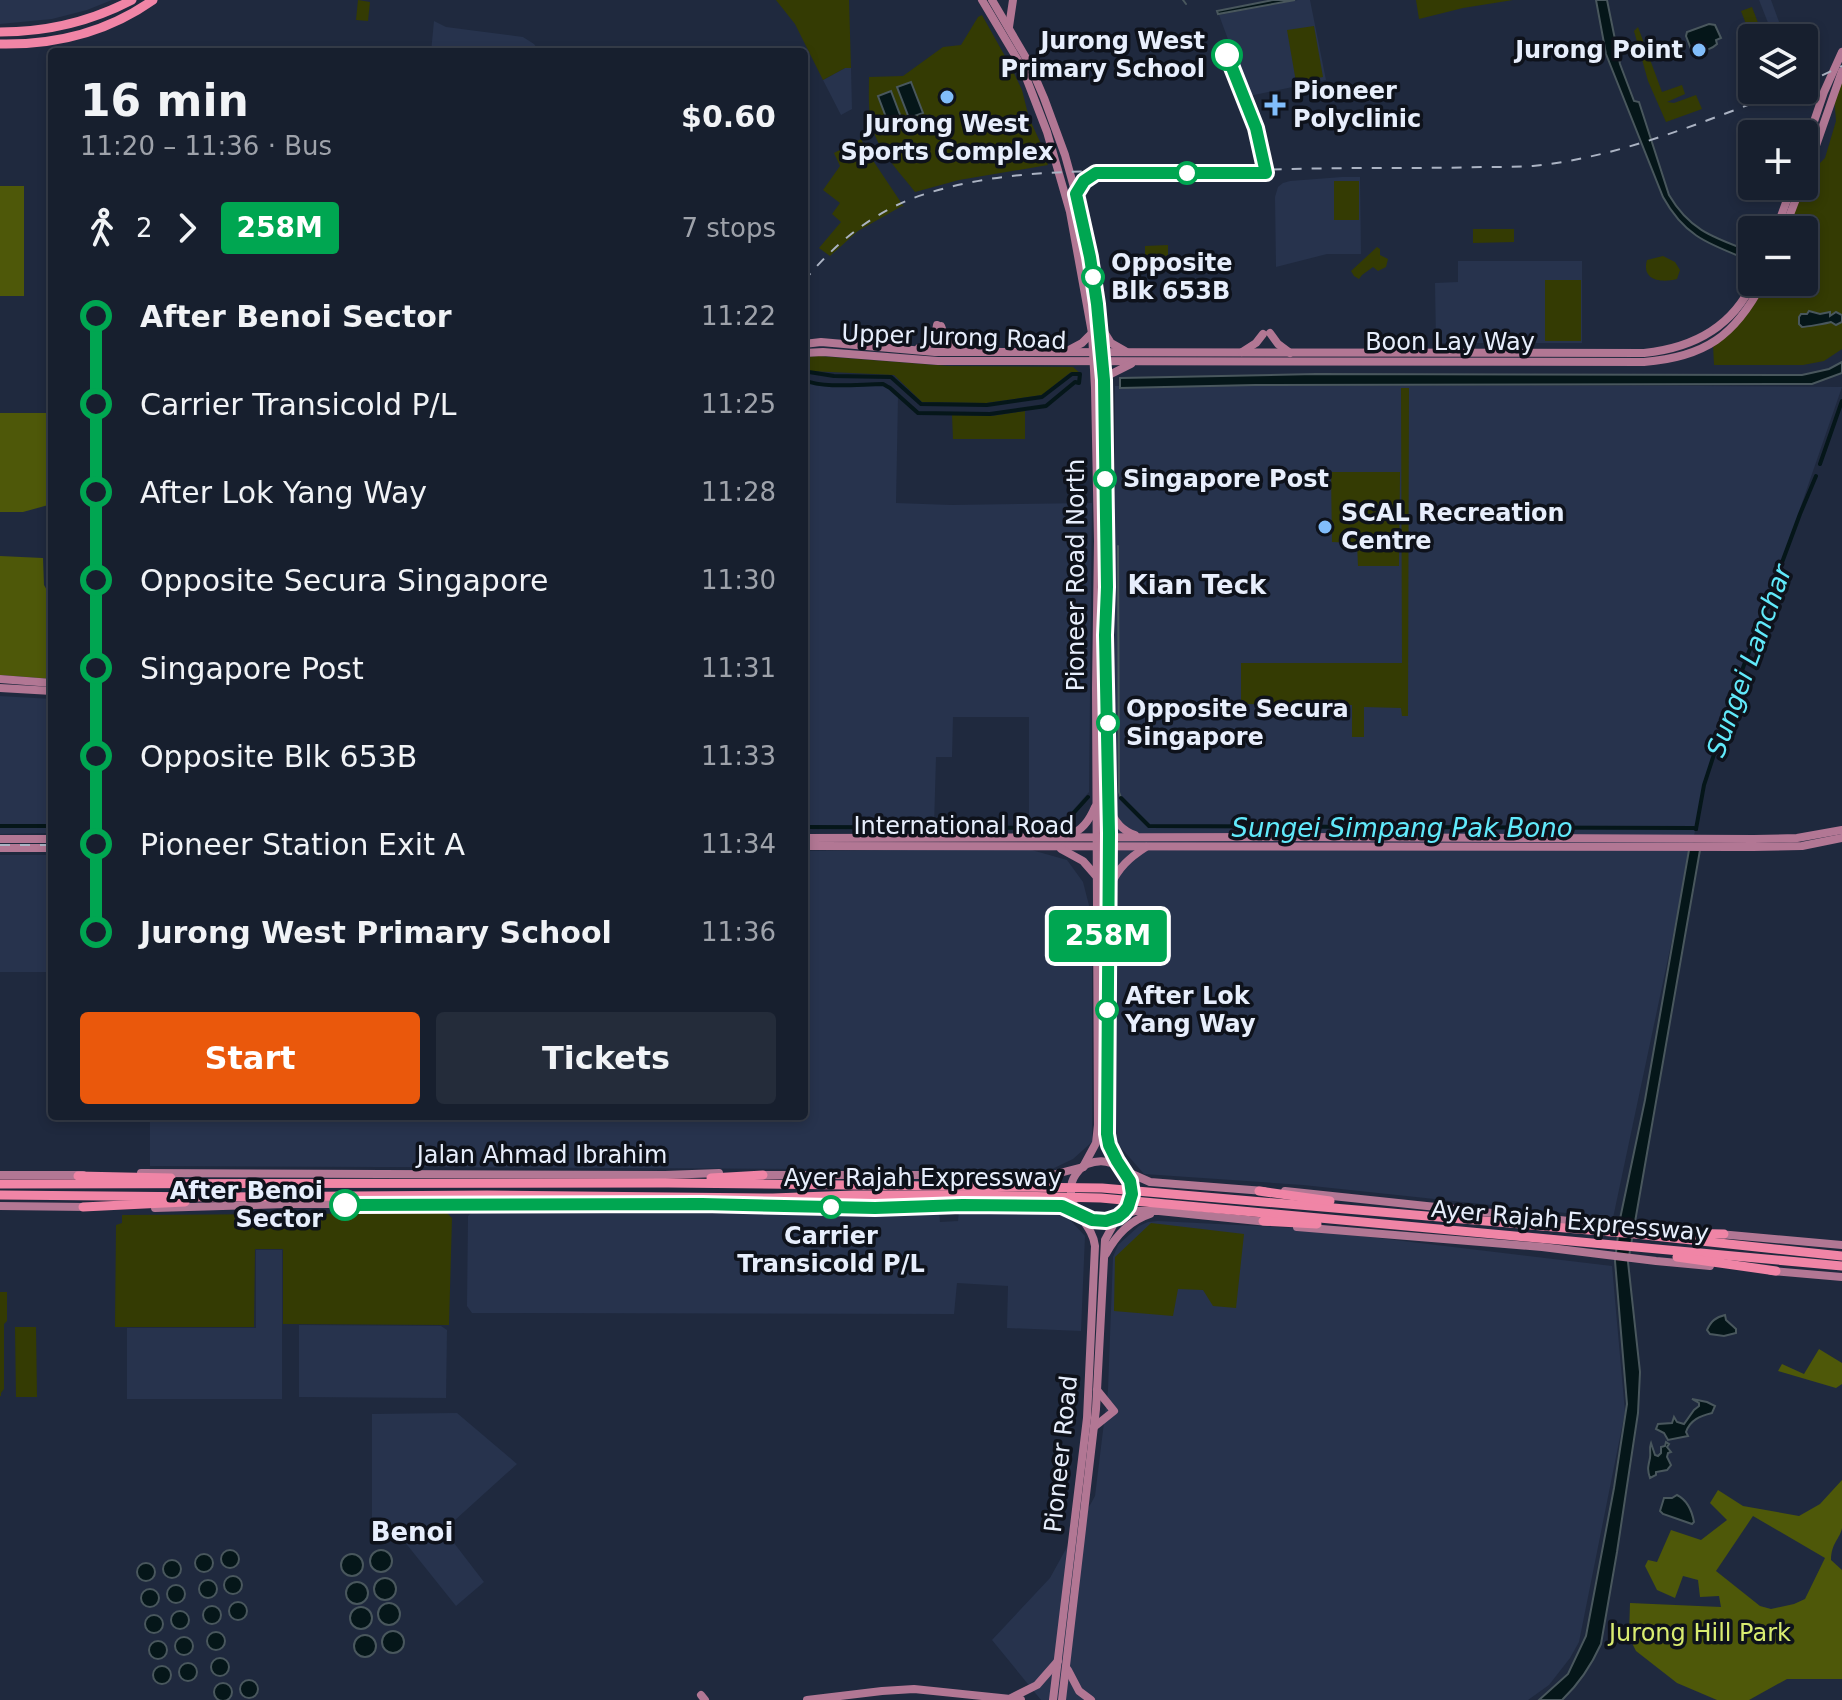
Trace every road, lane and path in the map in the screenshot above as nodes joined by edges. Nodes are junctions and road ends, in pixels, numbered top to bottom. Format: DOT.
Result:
graph roads {
  1 [pos="132,0"];
  2 [pos="153,0"];
  3 [pos="1011,0"];
  4 [pos="990,1"];
  5 [pos="996,13"];
  6 [pos="1009,28"];
  7 [pos="0,32"];
  8 [pos="0,44"];
  9 [pos="1842,52"];
  10 [pos="1842,71"];
  11 [pos="1814,120"];
  12 [pos="1818,140"];
  13 [pos="1096,173"];
  14 [pos="1076,194"];
  15 [pos="1744,296"];
  16 [pos="1755,296"];
  17 [pos="1101,326"];
  18 [pos="1092,333"];
  19 [pos="808,344"];
  20 [pos="967,352"];
  21 [pos="1129,352"];
  22 [pos="808,353"];
  23 [pos="1063,353"];
  24 [pos="1241,353"];
  25 [pos="1291,353"];
  26 [pos="910,354"];
  27 [pos="1098,357"];
  28 [pos="1076,362"];
  29 [pos="1136,362"];
  30 [pos="1104,380"];
  31 [pos="1095,388"];
  32 [pos="0,679"];
  33 [pos="48,684"];
  34 [pos="28,686"];
  35 [pos="0,688"];
  36 [pos="48,690"];
  37 [pos="1097,803"];
  38 [pos="1108,804"];
  39 [pos="1842,830"];
  40 [pos="1140,837"];
  41 [pos="808,838"];
  42 [pos="1842,838"];
  43 [pos="0,839"];
  44 [pos="48,839"];
  45 [pos="1052,842"];
  46 [pos="1097,842"];
  47 [pos="1109,842"];
  48 [pos="1681,843"];
  49 [pos="1704,843"];
  50 [pos="808,846"];
  51 [pos="1147,847"];
  52 [pos="0,848"];
  53 [pos="48,848"];
  54 [pos="1097,878"];
  55 [pos="1109,889"];
  56 [pos="1083,1167"];
  57 [pos="1123,1170"];
  58 [pos="0,1175"];
  59 [pos="763,1175"];
  60 [pos="78,1176"];
  61 [pos="668,1183"];
  62 [pos="0,1184"];
  63 [pos="263,1184"];
  64 [pos="975,1190"];
  65 [pos="1259,1191"];
  66 [pos="0,1195"];
  67 [pos="211,1197"];
  68 [pos="773,1198"];
  69 [pos="1226,1203"];
  70 [pos="0,1206"];
  71 [pos="924,1206"];
  72 [pos="83,1207"];
  73 [pos="1159,1211"];
  74 [pos="1384,1212"];
  75 [pos="1081,1214"];
  76 [pos="1118,1217"];
  77 [pos="1263,1221"];
  78 [pos="1344,1221"];
  79 [pos="1635,1234"];
  80 [pos="1724,1234"];
  81 [pos="1842,1245"];
  82 [pos="1638,1248"];
  83 [pos="1842,1256"];
  84 [pos="1103,1258"];
  85 [pos="1842,1266"];
  86 [pos="1776,1271"];
  87 [pos="1842,1277"];
  88 [pos="1097,1390"];
  89 [pos="1094,1428"];
  90 [pos="1058,1661"];
  91 [pos="1067,1667"];
  92 [pos="1010,1698"];
  93 [pos="807,1700"];
  94 [pos="1021,1700"];
  95 [pos="1053,1700"];
  96 [pos="1062,1700"];
  97 [pos="1091,1700"];
  1 -- 7 [label="highway"];
  2 -- 8 [label="highway"];
  3 -- 5 [label="main road"];
  3 -- 6 [label="main road"];
  4 -- 5 [label="main road, Pioneer Road North"];
  5 -- 6 [label="main road, Pioneer Road North"];
  5 -- 18 [label="main road, Pioneer Road North"];
  6 -- 14 [label="main road, Pioneer Road North"];
  9 -- 11 [label="main road"];
  10 -- 12 [label="main road"];
  13 -- 14 [label="main road"];
  14 -- 17 [label="main road, Pioneer Road North"];
  15 -- 25 [label="main road, Boon Lay Way"];
  16 -- 29 [label="main road, Boon Lay Way"];
  17 -- 21 [label="main road"];
  17 -- 27 [label="main road, Pioneer Road North"];
  18 -- 23 [label="main road"];
  18 -- 27 [label="main road, Pioneer Road North"];
  19 -- 26 [label="main road, Upper Jurong Road"];
  20 -- 23 [label="main road, Upper Jurong Road"];
  20 -- 26 [label="main road, Upper Jurong Road"];
  20 -- 26 [label="main road"];
  21 -- 24 [label="main road, Boon Lay Way"];
  21 -- 27 [label="main road, Boon Lay Way"];
  22 -- 26 [label="main road, Upper Jurong Road"];
  23 -- 27 [label="main road, Upper Jurong Road"];
  24 -- 25 [label="main road, Boon Lay Way"];
  24 -- 25 [label="main road"];
  26 -- 28 [label="main road, Upper Jurong Road"];
  27 -- 28 [label="main road, Upper Jurong Road"];
  27 -- 29 [label="main road, Boon Lay Way"];
  27 -- 30 [label="main road, Pioneer Road North"];
  27 -- 31 [label="main road, Pioneer Road North"];
  28 -- 31 [label="main road"];
  29 -- 30 [label="main road"];
  30 -- 38 [label="main road, Pioneer Road North"];
  31 -- 37 [label="main road, Pioneer Road North"];
  32 -- 34 [label="main road"];
  33 -- 34 [label="main road"];
  34 -- 35 [label="main road"];
  34 -- 36 [label="main road"];
  37 -- 45 [label="main road"];
  37 -- 46 [label="main road, Pioneer Road North"];
  38 -- 40 [label="main road"];
  38 -- 47 [label="main road, Pioneer Road North"];
  39 -- 49 [label="main road, International Road"];
  40 -- 47 [label="main road, International Road"];
  40 -- 48 [label="main road, International Road"];
  41 -- 45 [label="main road, International Road"];
  42 -- 49 [label="main road, International Road"];
  43 -- 44 [label="main road"];
  45 -- 46 [label="main road, International Road"];
  45 -- 50 [label="main road, International Road"];
  45 -- 54 [label="main road"];
  46 -- 47 [label="main road, International Road"];
  46 -- 54 [label="main road, Pioneer Road North"];
  47 -- 51 [label="main road, International Road"];
  47 -- 55 [label="main road, Pioneer Road North"];
  48 -- 49 [label="main road, International Road"];
  48 -- 51 [label="main road, International Road"];
  51 -- 55 [label="main road"];
  52 -- 53 [label="main road"];
  54 -- 56 [label="main road, Pioneer Road North"];
  55 -- 57 [label="main road, Pioneer Road North"];
  56 -- 57 [label="main road"];
  56 -- 59 [label="main road, Jalan Ahmad Ibrahim"];
  56 -- 75 [label="main road"];
  57 -- 65 [label="main road"];
  57 -- 76 [label="main road"];
  58 -- 60 [label="main road, Jalan Ahmad Ibrahim"];
  59 -- 60 [label="main road, Jalan Ahmad Ibrahim"];
  59 -- 61 [label="highway"];
  60 -- 63 [label="highway"];
  61 -- 63 [label="highway, Ayer Rajah Expressway"];
  61 -- 64 [label="highway, Ayer Rajah Expressway"];
  62 -- 63 [label="highway, Ayer Rajah Expressway"];
  64 -- 68 [label="highway, Ayer Rajah Expressway"];
  64 -- 69 [label="highway, Ayer Rajah Expressway"];
  65 -- 74 [label="highway"];
  65 -- 80 [label="main road"];
  66 -- 67 [label="highway, Ayer Rajah Expressway"];
  67 -- 68 [label="highway, Ayer Rajah Expressway"];
  67 -- 72 [label="highway"];
  68 -- 71 [label="highway"];
  69 -- 74 [label="highway, Ayer Rajah Expressway"];
  69 -- 78 [label="highway, Ayer Rajah Expressway"];
  70 -- 72 [label="main road, Jalan Ahmad Ibrahim"];
  71 -- 72 [label="main road, Jalan Ahmad Ibrahim"];
  71 -- 75 [label="main road, Jalan Ahmad Ibrahim"];
  73 -- 76 [label="main road"];
  73 -- 77 [label="main road"];
  73 -- 84 [label="main road"];
  74 -- 79 [label="highway, Ayer Rajah Expressway"];
  75 -- 76 [label="main road"];
  75 -- 90 [label="main road, Pioneer Road"];
  76 -- 84 [label="main road, Pioneer Road"];
  77 -- 78 [label="highway"];
  77 -- 86 [label="main road"];
  78 -- 82 [label="highway, Ayer Rajah Expressway"];
  79 -- 80 [label="highway"];
  79 -- 83 [label="highway, Ayer Rajah Expressway"];
  80 -- 81 [label="main road"];
  82 -- 85 [label="highway, Ayer Rajah Expressway"];
  82 -- 86 [label="highway"];
  84 -- 88 [label="main road, Pioneer Road"];
  86 -- 87 [label="main road"];
  88 -- 89 [label="main road, Pioneer Road"];
  88 -- 89 [label="main road"];
  89 -- 91 [label="main road, Pioneer Road"];
  90 -- 92 [label="main road"];
  90 -- 95 [label="main road, Pioneer Road"];
  91 -- 96 [label="main road, Pioneer Road"];
  91 -- 97 [label="main road"];
  92 -- 93 [label="main road"];
  92 -- 94 [label="main road"];
}
